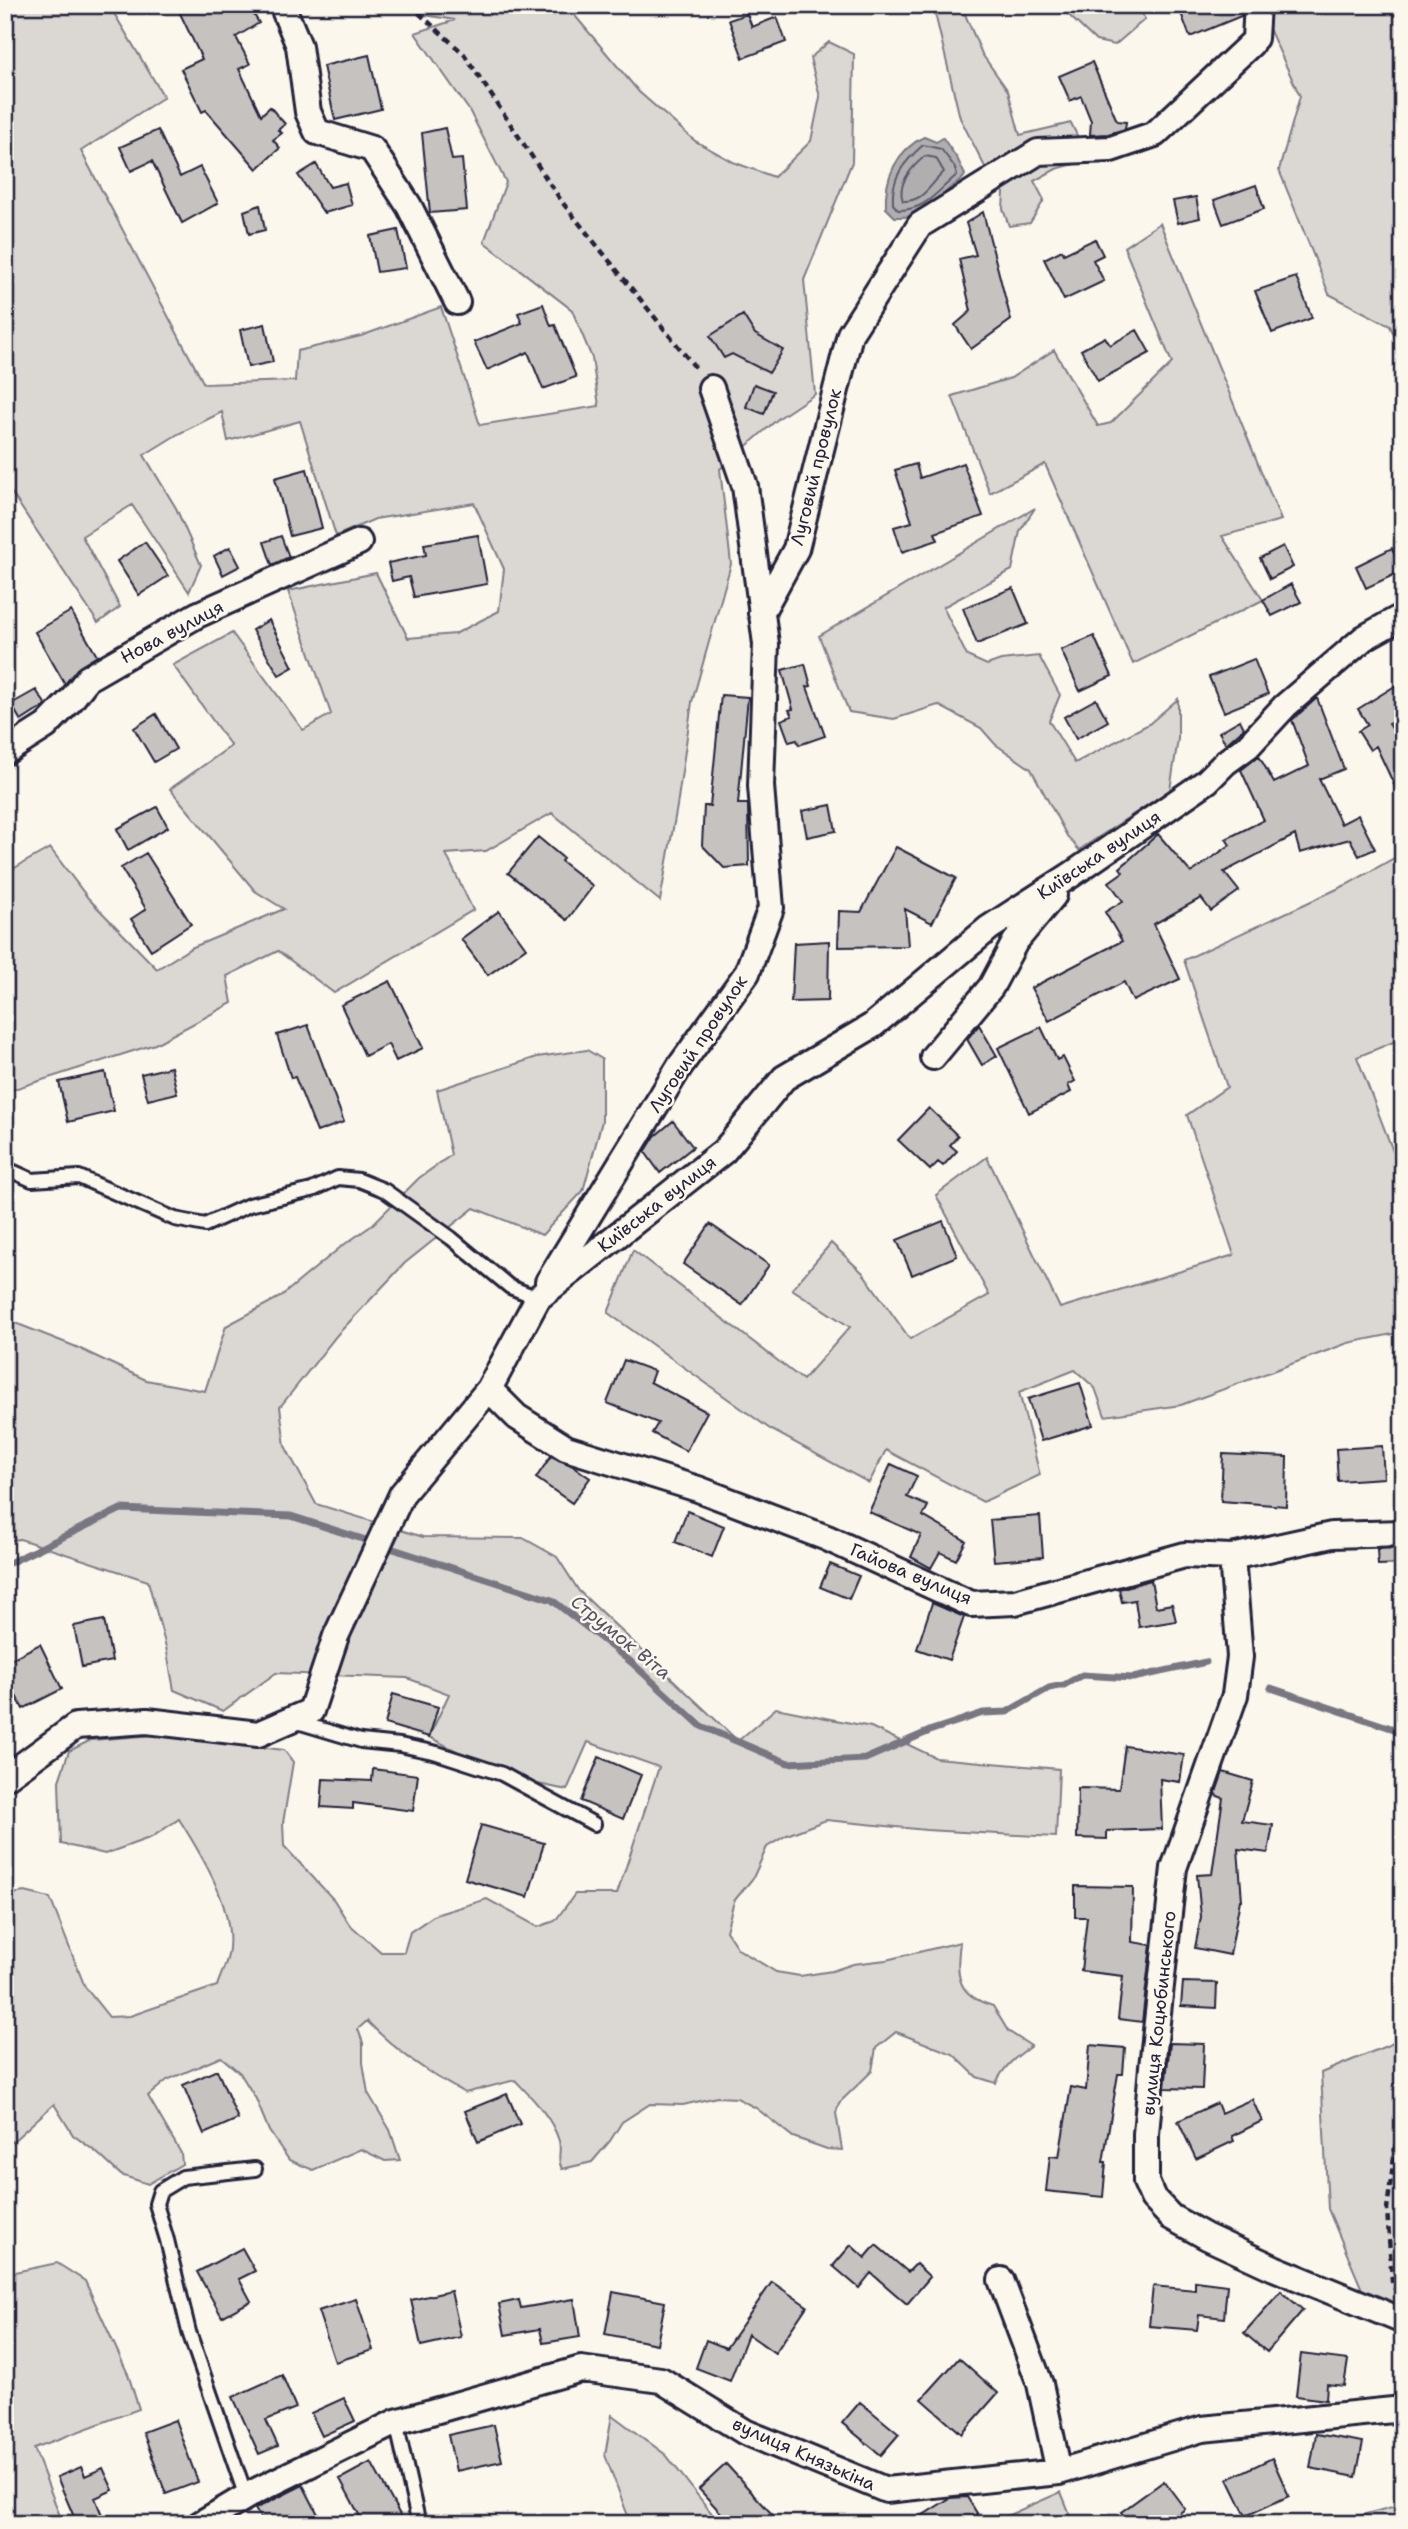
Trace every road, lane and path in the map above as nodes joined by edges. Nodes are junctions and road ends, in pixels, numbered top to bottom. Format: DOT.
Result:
graph roads {
  1 [pos="282,5"];
  2 [pos="410,5"];
  3 [pos="1257,5"];
  4 [pos="457,302"];
  5 [pos="711,388"];
  6 [pos="359,542"];
  7 [pos="761,613"];
  8 [pos="1403,616"];
  9 [pos="5,752"];
  10 [pos="1071,875"];
  11 [pos="933,1057"];
  12 [pos="5,1168"];
  13 [pos="538,1298"];
  14 [pos="489,1389"];
  15 [pos="1403,1533"];
  16 [pos="1232,1557"];
  17 [pos="290,1720"];
  18 [pos="5,1778"];
  19 [pos="594,1824"];
  20 [pos="1403,2123"];
  21 [pos="255,2169"];
  22 [pos="1001,2280"];
  23 [pos="1401,2310"];
  24 [pos="1403,2409"];
  25 [pos="396,2422"];
  26 [pos="1059,2472"];
  27 [pos="246,2497"];
  28 [pos="200,2524"];
  29 [pos="419,2524"];
  1 -- 4 [label="street"];
  2 -- 5 [label="path"];
  3 -- 7 [label="street, Луговий провулок"];
  5 -- 7 [label="street"];
  6 -- 9 [label="street, Нова вулиця"];
  7 -- 13 [label="street, Луговий провулок"];
  8 -- 10 [label="street, Київська вулиця"];
  10 -- 11 [label="street"];
  10 -- 13 [label="street, Київська вулиця"];
  12 -- 13 [label="lane"];
  13 -- 14 [label="street, Київська вулиця"];
  14 -- 16 [label="street, Гайова вулиця"];
  14 -- 17 [label="street, Київська вулиця"];
  15 -- 16 [label="street, Гайова вулиця"];
  16 -- 23 [label="street, вулиця Коцюбинського"];
  17 -- 18 [label="street, Київська вулиця"];
  17 -- 19 [label="lane"];
  20 -- 23 [label="path"];
  21 -- 27 [label="lane"];
  22 -- 26 [label="street"];
  24 -- 26 [label="street, вулиця Князькіна"];
  25 -- 26 [label="street, вулиця Князькіна"];
  25 -- 27 [label="street, вулиця Князькіна"];
  25 -- 29 [label="lane"];
  27 -- 28 [label="street, вулиця Князькіна"];
}
